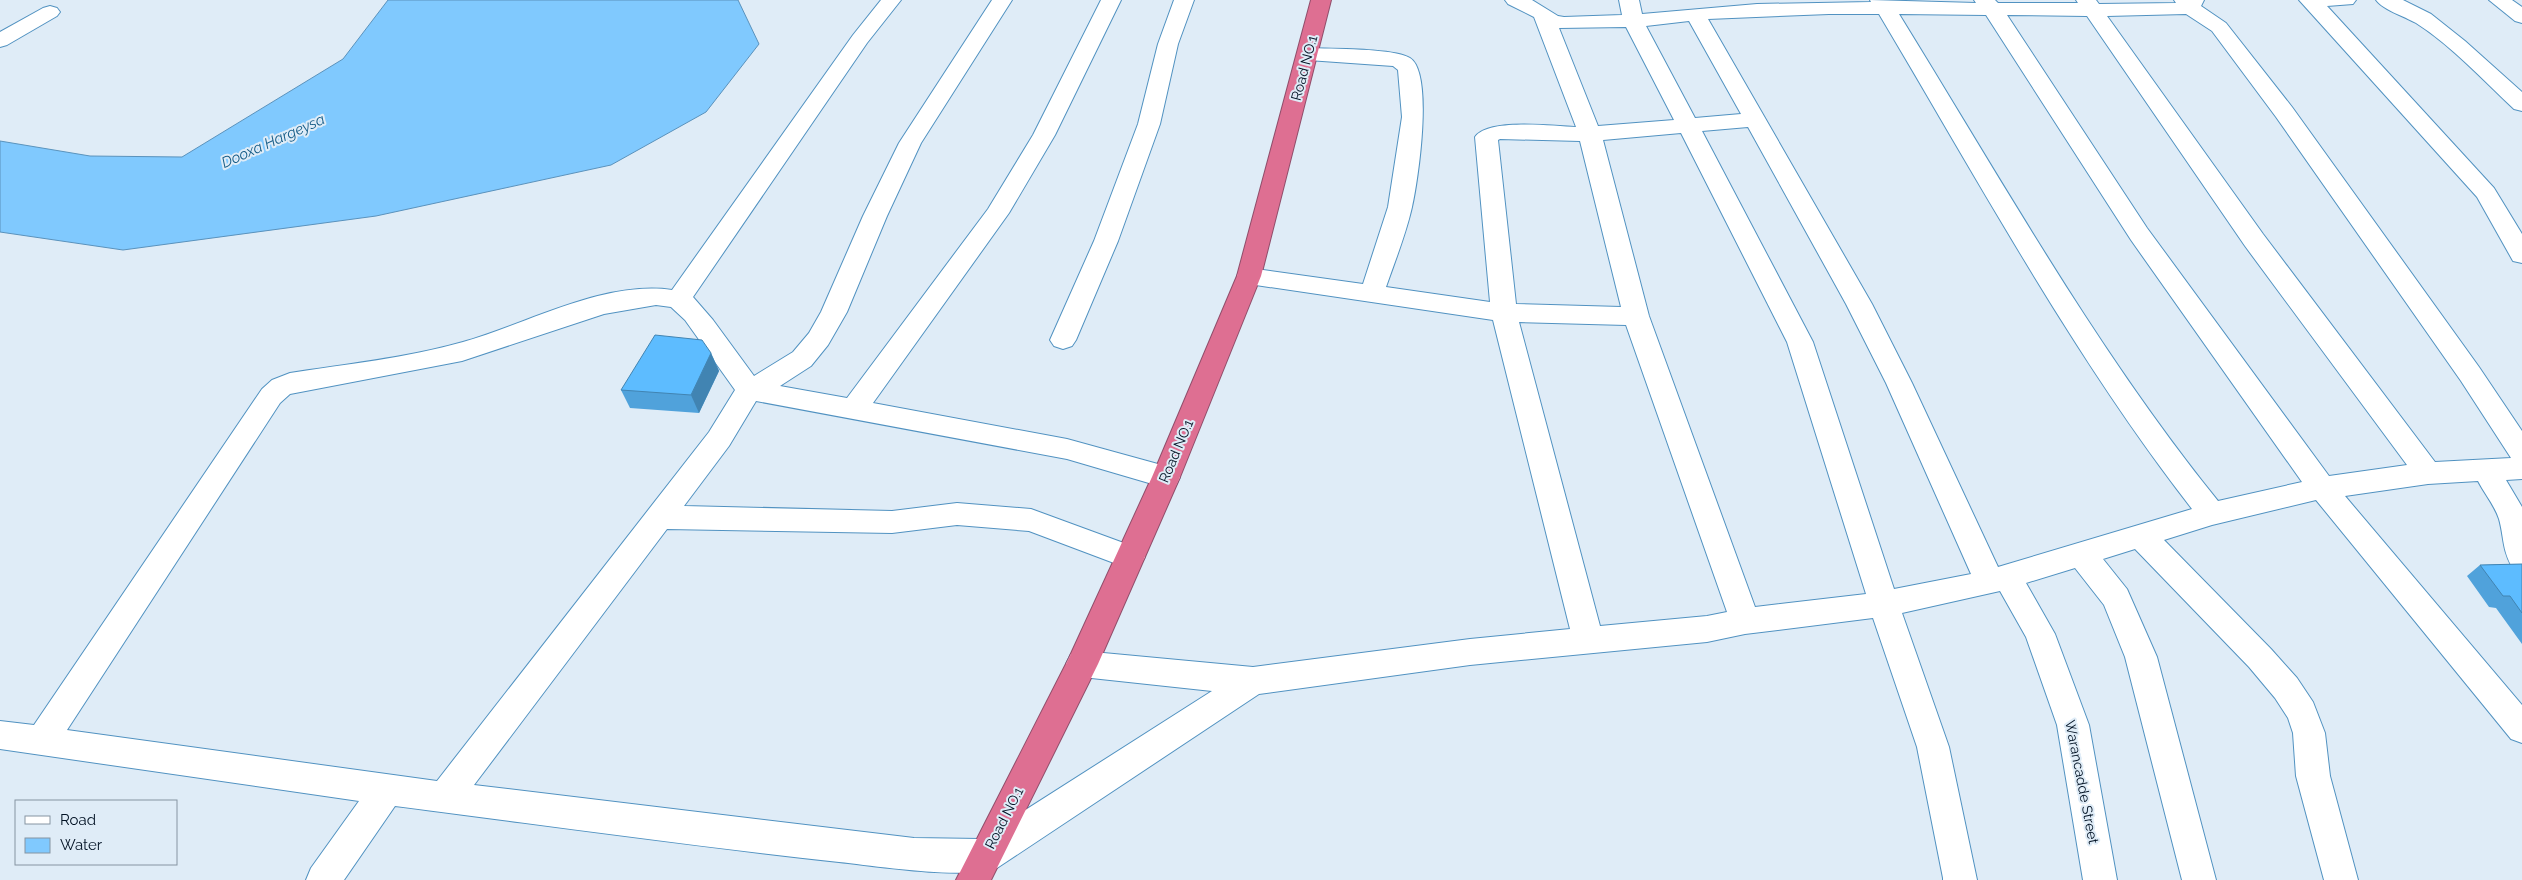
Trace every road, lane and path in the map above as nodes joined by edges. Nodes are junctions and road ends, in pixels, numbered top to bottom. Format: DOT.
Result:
graph roads {
  1 [pos="891,0"];
  2 [pos="1002,0"];
  3 [pos="1111,0"];
  4 [pos="1184,0"];
  5 [pos="1321,0"];
  6 [pos="1515,0"];
  7 [pos="2310,0"];
  8 [pos="2346,0"];
  9 [pos="2386,0"];
  10 [pos="2499,0"];
  11 [pos="2189,3"];
  12 [pos="1754,5"];
  13 [pos="1883,5"];
  14 [pos="1989,5"];
  15 [pos="2089,5"];
  16 [pos="1537,8"];
  17 [pos="1631,11"];
  18 [pos="50,12"];
  19 [pos="1695,14"];
  20 [pos="2522,17"];
  21 [pos="0,41"];
  22 [pos="1308,54"];
  23 [pos="2522,104"];
  24 [pos="1754,120"];
  25 [pos="1689,126"];
  26 [pos="1590,134"];
  27 [pos="2522,255"];
  28 [pos="1248,276"];
  29 [pos="1372,293"];
  30 [pos="678,300"];
  31 [pos="1504,313"];
  32 [pos="1636,316"];
  33 [pos="1063,340"];
  34 [pos="750,390"];
  35 [pos="855,408"];
  36 [pos="2522,453"];
  37 [pos="2522,468"];
  38 [pos="2486,471"];
  39 [pos="2428,473"];
  40 [pos="1166,477"];
  41 [pos="2322,488"];
  42 [pos="2212,514"];
  43 [pos="658,517"];
  44 [pos="2140,535"];
  45 [pos="2081,554"];
  46 [pos="1130,557"];
  47 [pos="2522,559"];
  48 [pos="1999,579"];
  49 [pos="1884,604"];
  50 [pos="1745,621"];
  51 [pos="1588,640"];
  52 [pos="1082,664"];
  53 [pos="1253,681"];
  54 [pos="2522,729"];
  55 [pos="0,735"];
  56 [pos="42,740"];
  57 [pos="387,790"];
  58 [pos="445,797"];
  59 [pos="979,868"];
  60 [pos="1960,878"];
  61 [pos="323,880"];
  62 [pos="2100,880"];
  63 [pos="2199,880"];
  64 [pos="2341,880"];
  1 -- 30 [label="street"];
  2 -- 34 [label="street"];
  3 -- 35 [label="street"];
  4 -- 33 [label="street"];
  5 -- 22 [label="highway, Road NO.1"];
  6 -- 16 [label="street"];
  7 -- 8 [label="street"];
  7 -- 27 [label="street"];
  9 -- 23 [label="street"];
  10 -- 20 [label="street"];
  11 -- 15 [label="street"];
  11 -- 36 [label="street"];
  12 -- 13 [label="street"];
  12 -- 19 [label="street"];
  13 -- 14 [label="street"];
  13 -- 42 [label="street"];
  14 -- 15 [label="street"];
  14 -- 41 [label="street"];
  15 -- 39 [label="street"];
  16 -- 17 [label="street"];
  16 -- 26 [label="street"];
  17 -- 19 [label="street"];
  17 -- 25 [label="street"];
  18 -- 21 [label="street"];
  19 -- 24 [label="street, Warancadde Street"];
  22 -- 28 [label="highway, Road NO.1"];
  22 -- 29 [label="street"];
  24 -- 25 [label="street"];
  24 -- 48 [label="street, Warancadde Street"];
  25 -- 26 [label="street"];
  25 -- 49 [label="street"];
  26 -- 31 [label="street"];
  26 -- 32 [label="street"];
  28 -- 29 [label="street"];
  28 -- 40 [label="highway, Road NO.1"];
  29 -- 31 [label="street"];
  30 -- 34 [label="street"];
  30 -- 56 [label="street"];
  31 -- 32 [label="street"];
  31 -- 51 [label="street"];
  32 -- 50 [label="street"];
  34 -- 35 [label="street"];
  34 -- 43 [label="street"];
  35 -- 40 [label="street"];
  37 -- 38 [label="street"];
  38 -- 39 [label="street"];
  38 -- 47 [label="street"];
  39 -- 41 [label="street"];
  40 -- 46 [label="highway, Road NO.1"];
  41 -- 42 [label="street"];
  41 -- 54 [label="street"];
  42 -- 44 [label="street"];
  43 -- 46 [label="street"];
  43 -- 58 [label="street"];
  44 -- 45 [label="street"];
  44 -- 64 [label="street"];
  45 -- 48 [label="street"];
  45 -- 63 [label="street"];
  46 -- 52 [label="highway, Road NO.1"];
  48 -- 49 [label="street"];
  48 -- 62 [label="street, Warancadde Street"];
  49 -- 50 [label="street"];
  49 -- 60 [label="street"];
  50 -- 51 [label="street"];
  51 -- 53 [label="street"];
  52 -- 53 [label="street"];
  52 -- 59 [label="highway, Road NO.1"];
  53 -- 59 [label="street"];
  55 -- 56 [label="street"];
  56 -- 57 [label="street"];
  57 -- 58 [label="street"];
  57 -- 61 [label="street"];
  58 -- 59 [label="street"];
}
